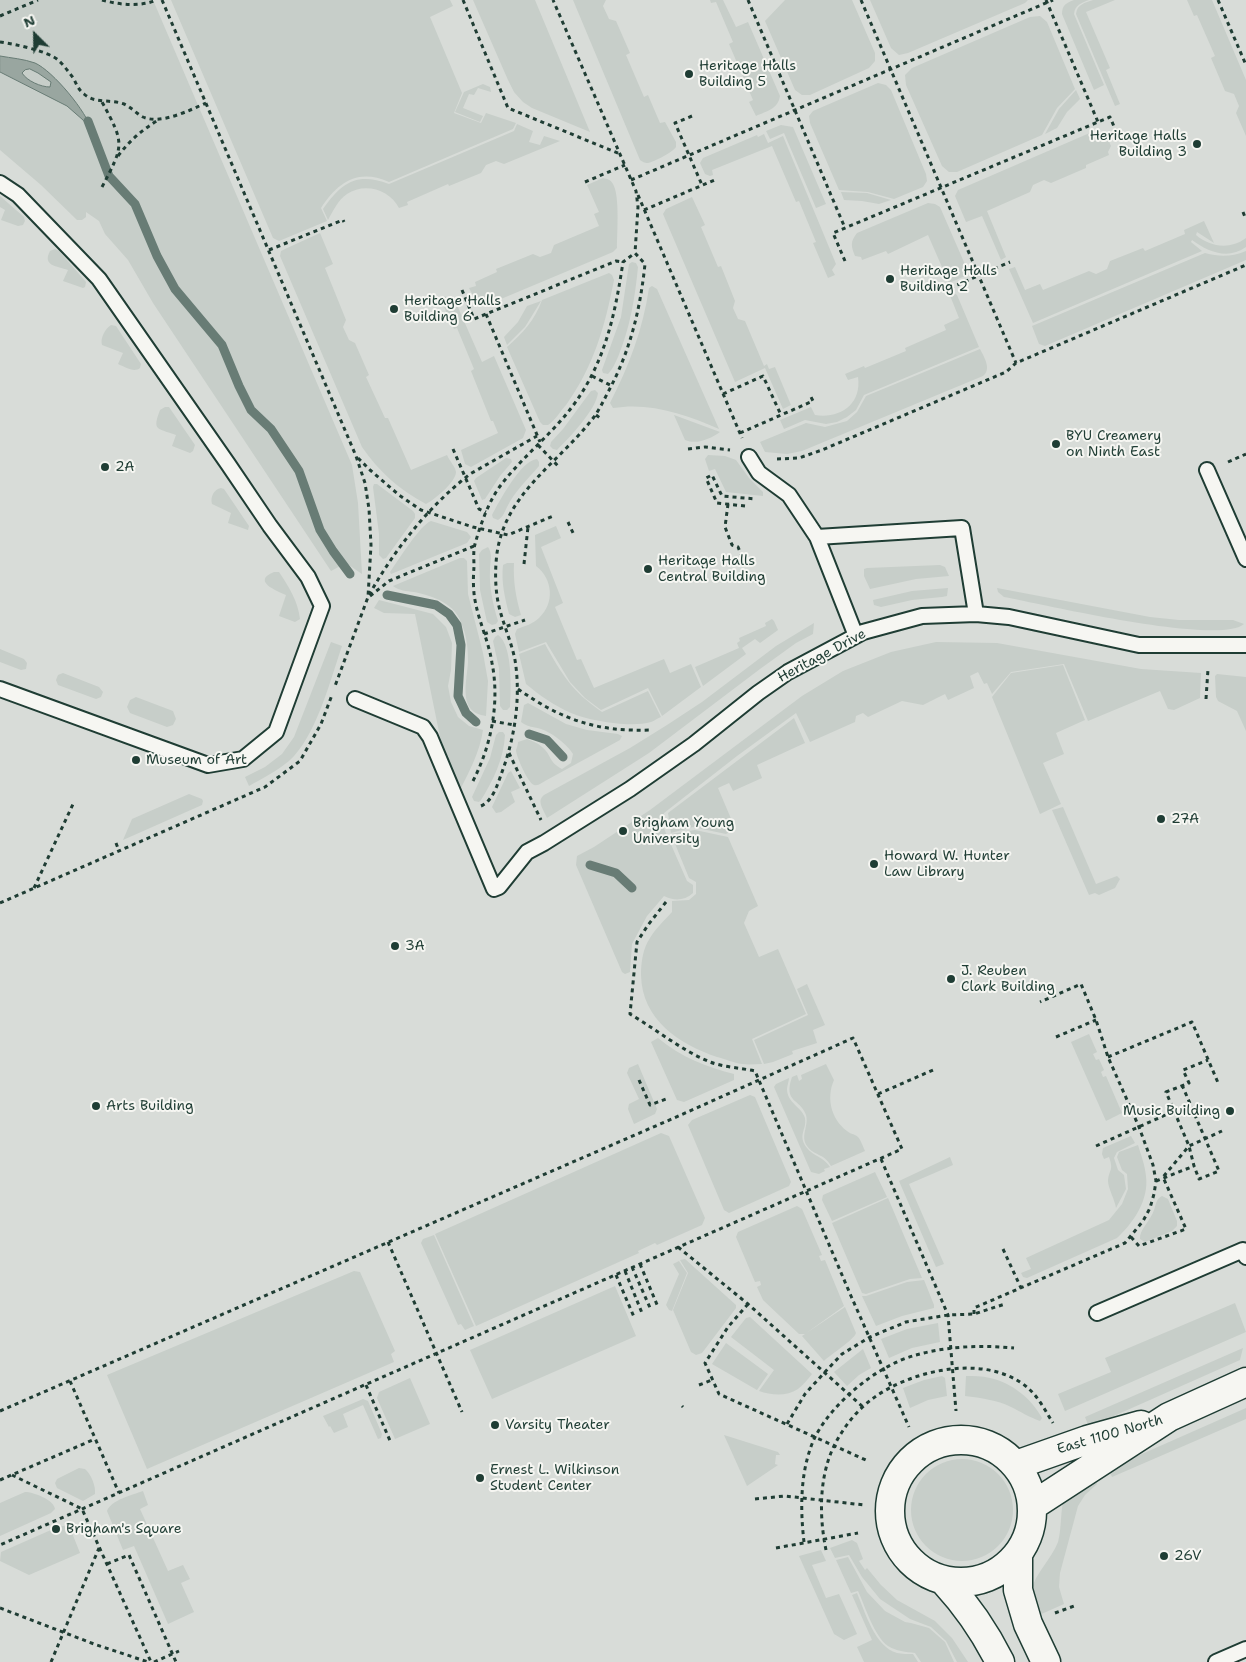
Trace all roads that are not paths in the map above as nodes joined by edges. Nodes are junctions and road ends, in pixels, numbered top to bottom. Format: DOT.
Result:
graph roads {
  1 [pos="0,183"];
  2 [pos="749,457"];
  3 [pos="1208,470"];
  4 [pos="817,537"];
  5 [pos="1246,559"];
  6 [pos="976,614"];
  7 [pos="856,636"];
  8 [pos="1246,645"];
  9 [pos="0,688"];
  10 [pos="355,699"];
  11 [pos="1246,1257"];
  12 [pos="1097,1313"];
  13 [pos="1246,1382"];
  14 [pos="1169,1417"];
  15 [pos="1016,1465"];
  16 [pos="1032,1506"];
  17 [pos="1018,1558"];
  18 [pos="945,1582"];
  19 [pos="1246,1649"];
  20 [pos="1000,1662"];
  21 [pos="1046,1662"];
  22 [pos="1216,1662"];
  1 -- 9 [label="lane"];
  2 -- 4 [label="lane"];
  3 -- 5 [label="lane"];
  4 -- 6 [label="lane"];
  4 -- 7 [label="lane"];
  6 -- 7 [label="lane, Heritage Drive"];
  6 -- 8 [label="lane, Heritage Drive"];
  7 -- 10 [label="lane, Heritage Drive"];
  11 -- 12 [label="lane"];
  13 -- 14 [label="street"];
  14 -- 15 [label="street, East 1100 North"];
  14 -- 16 [label="street, East 1100 North"];
  15 -- 16 [label="street"];
  15 -- 18 [label="street"];
  16 -- 17 [label="street"];
  17 -- 18 [label="street"];
  17 -- 21 [label="street"];
  18 -- 20 [label="street"];
  19 -- 22 [label="lane"];
}
